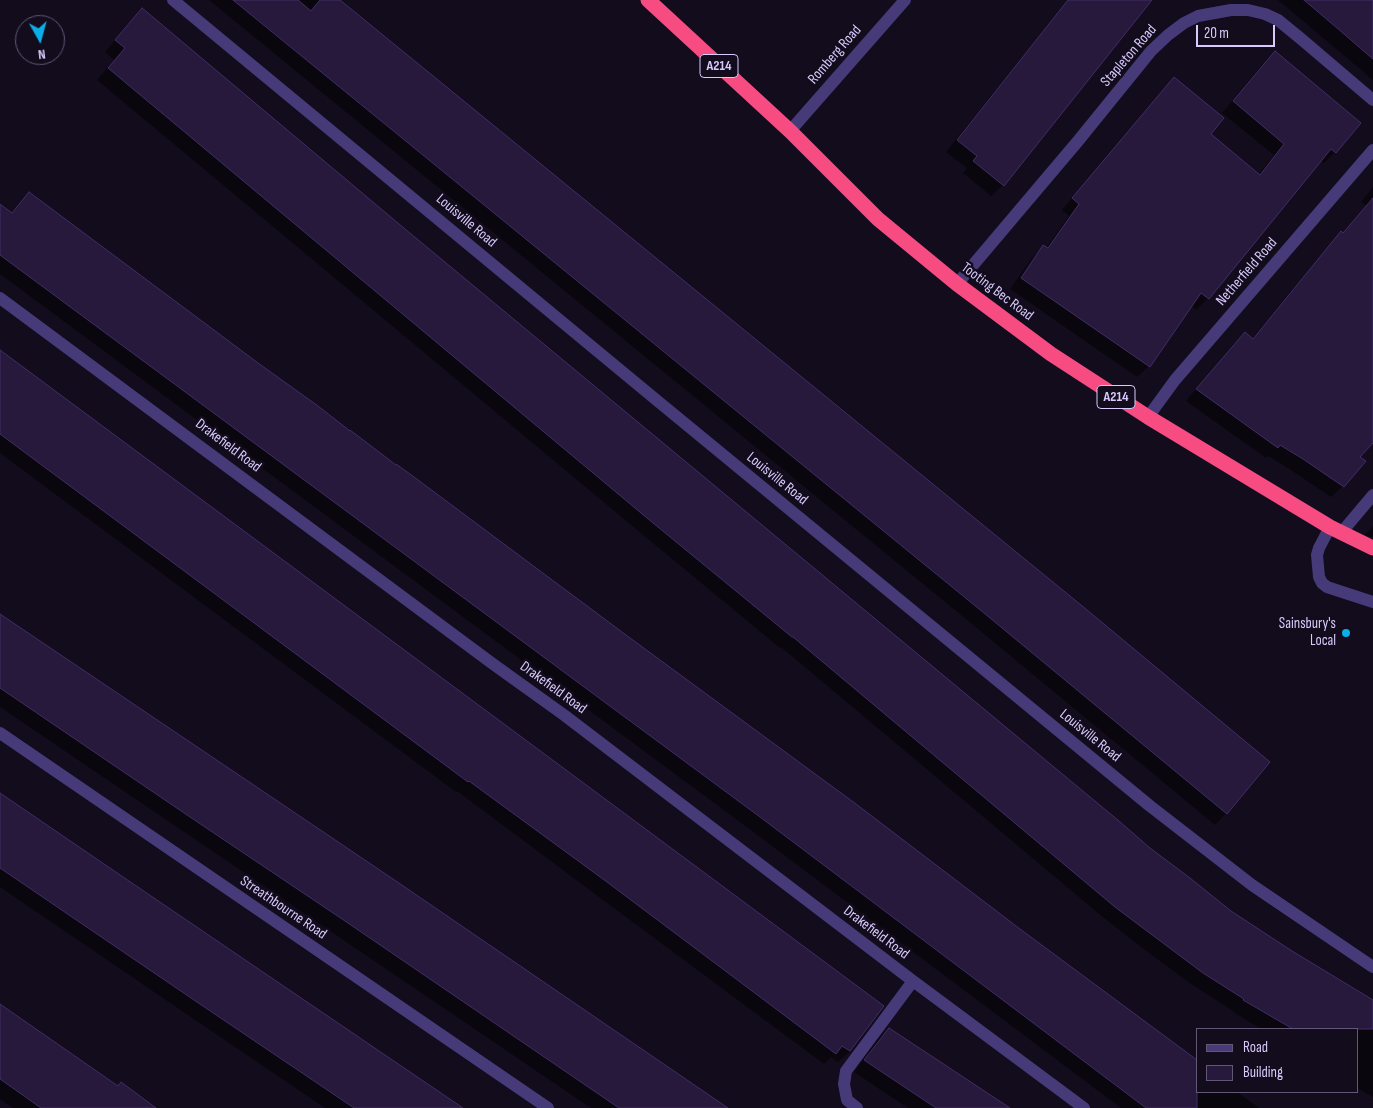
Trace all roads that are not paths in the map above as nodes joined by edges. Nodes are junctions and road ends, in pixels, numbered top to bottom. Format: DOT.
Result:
graph roads {
  1 [pos="173,0"];
  2 [pos="648,0"];
  3 [pos="905,0"];
  4 [pos="1373,100"];
  5 [pos="790,131"];
  6 [pos="1373,150"];
  7 [pos="957,284"];
  8 [pos="0,298"];
  9 [pos="1148,418"];
  10 [pos="1373,495"];
  11 [pos="1336,530"];
  12 [pos="1373,548"];
  13 [pos="1373,602"];
  14 [pos="0,733"];
  15 [pos="1373,968"];
  16 [pos="913,981"];
  17 [pos="548,1108"];
  18 [pos="857,1108"];
  19 [pos="1084,1108"];
  1 -- 15 [label="street, Louisville Road"];
  2 -- 5 [label="highway, Tooting Bec Road / A214"];
  3 -- 5 [label="street, Romberg Road"];
  4 -- 7 [label="street, Stapleton Road"];
  5 -- 7 [label="highway, Tooting Bec Road / A214"];
  6 -- 9 [label="street, Netherfield Road"];
  7 -- 9 [label="highway, Tooting Bec Road / A214"];
  8 -- 16 [label="street, Drakefield Road"];
  9 -- 11 [label="highway, Tooting Bec Road / A214"];
  10 -- 11 [label="street"];
  11 -- 12 [label="highway, Tooting Bec Road / A214"];
  11 -- 13 [label="street"];
  14 -- 17 [label="street, Streathbourne Road"];
  16 -- 18 [label="street"];
  16 -- 19 [label="street, Drakefield Road"];
}
